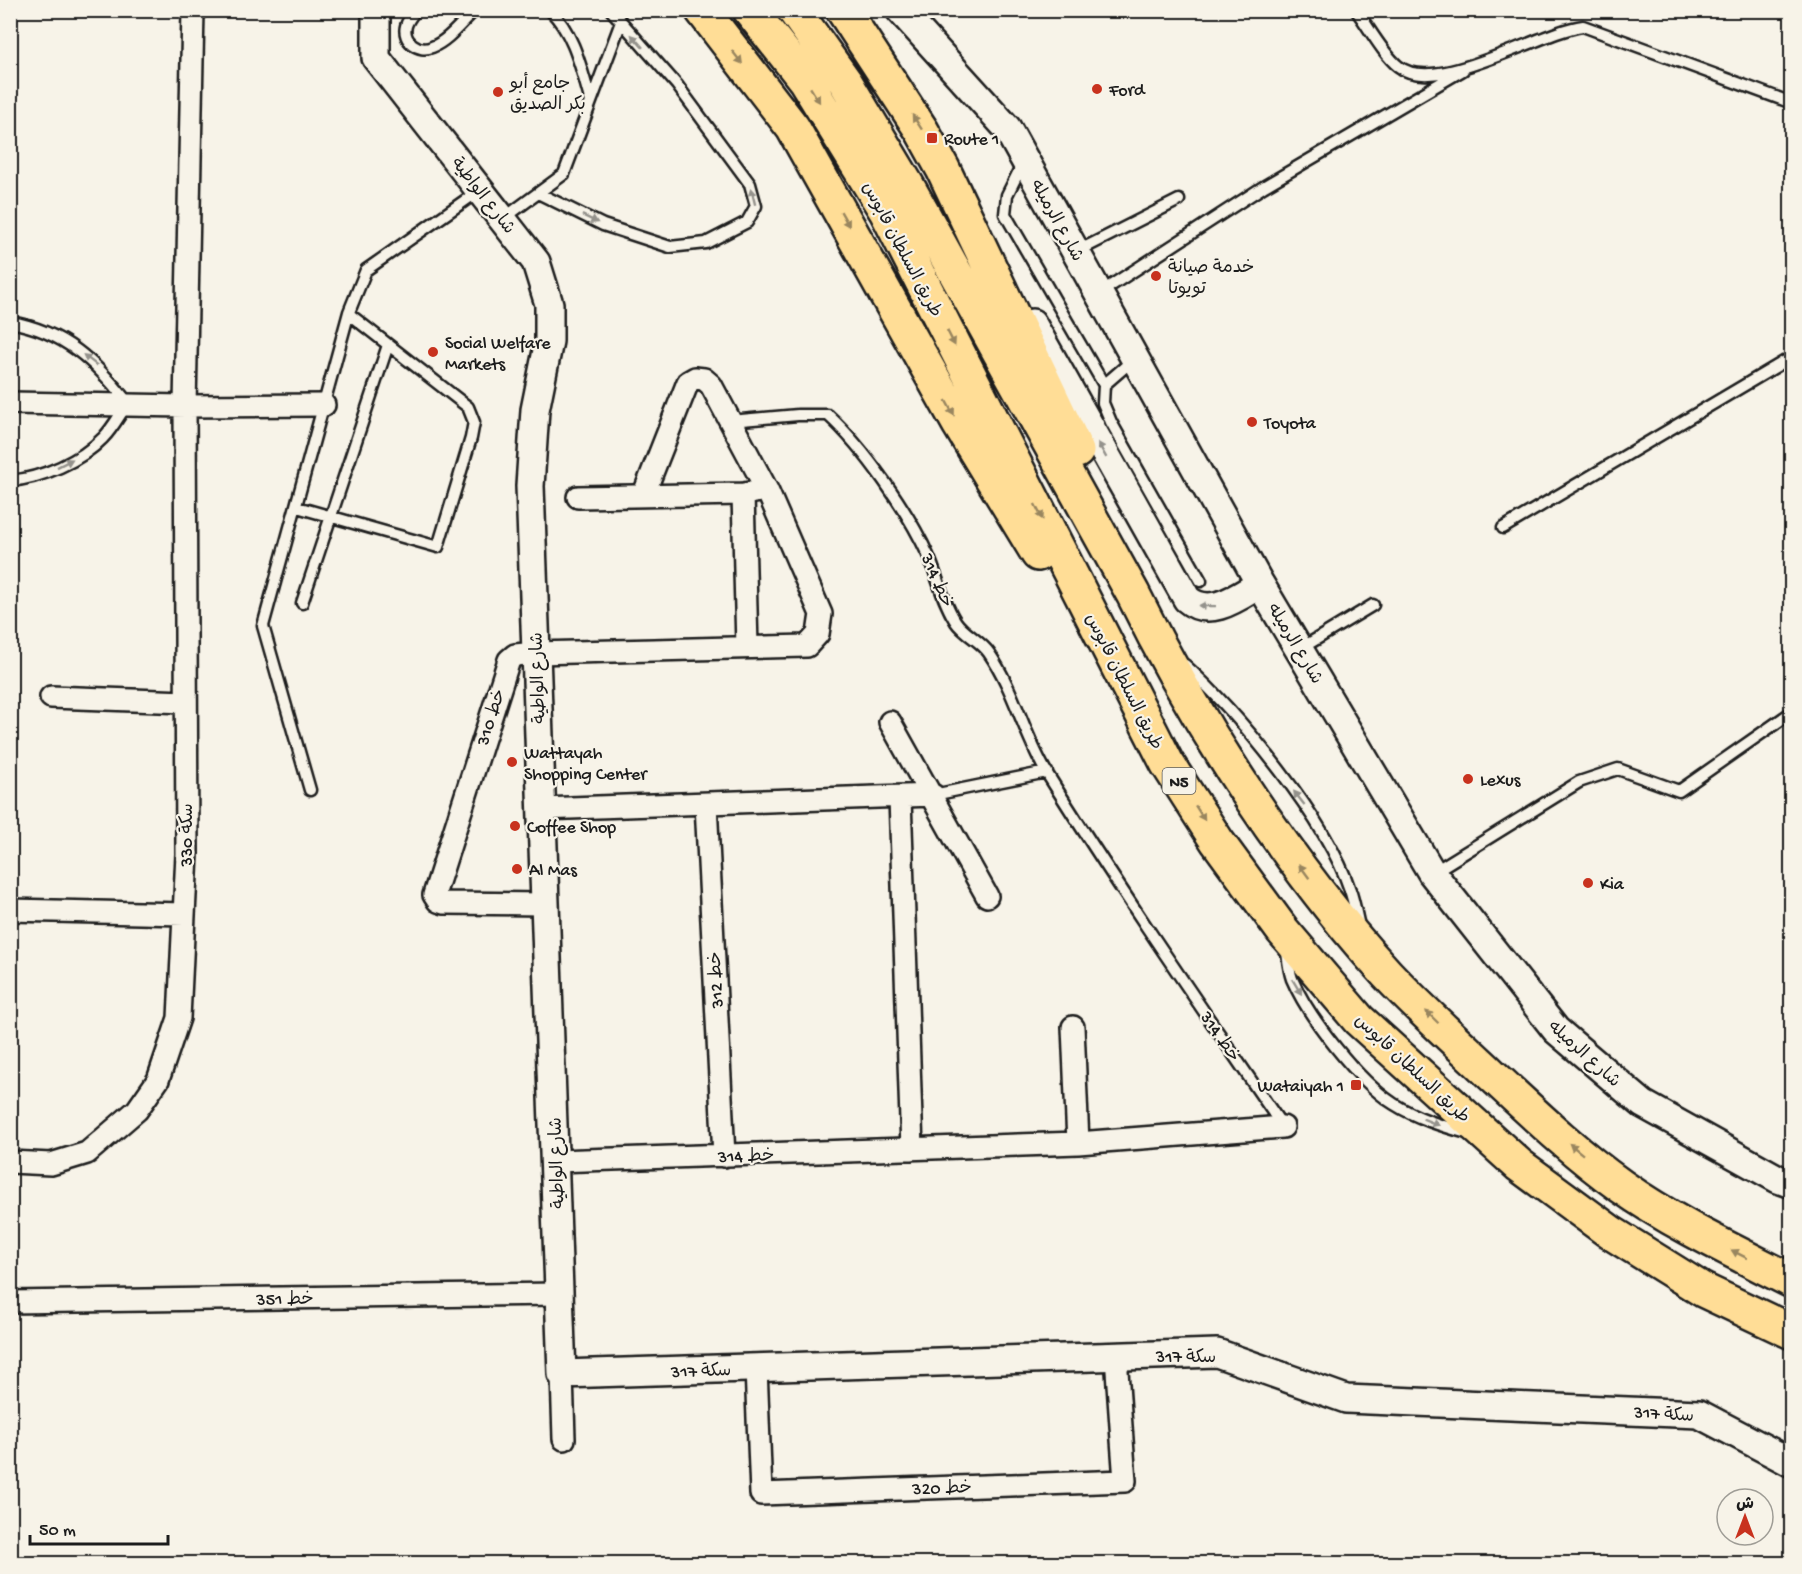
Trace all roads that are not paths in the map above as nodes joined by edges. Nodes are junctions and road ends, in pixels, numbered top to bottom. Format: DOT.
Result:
graph roads {
  1 [pos="193,10"];
  2 [pos="376,10"];
  3 [pos="416,10"];
  4 [pos="475,10"];
  5 [pos="550,10"];
  6 [pos="611,10"];
  7 [pos="702,10"];
  8 [pos="750,10"];
  9 [pos="900,10"];
  10 [pos="1356,10"];
  11 [pos="844,11"];
  12 [pos="802,20"];
  13 [pos="621,22"];
  14 [pos="1473,65"];
  15 [pos="591,102"];
  16 [pos="1791,103"];
  17 [pos="1024,160"];
  18 [pos="943,169"];
  19 [pos="480,190"];
  20 [pos="538,194"];
  21 [pos="1179,200"];
  22 [pos="506,218"];
  23 [pos="1076,252"];
  24 [pos="1098,294"];
  25 [pos="349,314"];
  26 [pos="10,322"];
  27 [pos="388,345"];
  28 [pos="1791,357"];
  29 [pos="1134,360"];
  30 [pos="1104,385"];
  31 [pos="10,403"];
  32 [pos="128,403"];
  33 [pos="324,405"];
  34 [pos="185,406"];
  35 [pos="730,422"];
  36 [pos="10,481"];
  37 [pos="767,490"];
  38 [pos="743,494"];
  39 [pos="643,496"];
  40 [pos="578,497"];
  41 [pos="297,507"];
  42 [pos="331,517"];
  43 [pos="1503,528"];
  44 [pos="1201,581"];
  45 [pos="1260,584"];
  46 [pos="1133,594"];
  47 [pos="302,603"];
  48 [pos="1373,605"];
  49 [pos="1088,609"];
  50 [pos="747,647"];
  51 [pos="1300,649"];
  52 [pos="536,653"];
  53 [pos="51,697"];
  54 [pos="186,702"];
  55 [pos="1791,712"];
  56 [pos="890,722"];
  57 [pos="1047,772"];
  58 [pos="310,790"];
  59 [pos="933,795"];
  60 [pos="900,798"];
  61 [pos="706,804"];
  62 [pos="542,809"];
  63 [pos="1432,873"];
  64 [pos="987,896"];
  65 [pos="545,904"];
  66 [pos="10,910"];
  67 [pos="184,914"];
  68 [pos="1073,1027"];
  69 [pos="1283,1127"];
  70 [pos="1078,1143"];
  71 [pos="912,1149"];
  72 [pos="724,1156"];
  73 [pos="556,1161"];
  74 [pos="10,1162"];
  75 [pos="1791,1184"];
  76 [pos="1791,1281"];
  77 [pos="559,1294"];
  78 [pos="10,1302"];
  79 [pos="1791,1332"];
  80 [pos="1116,1357"];
  81 [pos="756,1368"];
  82 [pos="562,1374"];
  83 [pos="564,1439"];
  84 [pos="1791,1463"];
  1 -- 34 [label="street, سكة 330"];
  2 -- 19 [label="street, شارع الواطية"];
  3 -- 4 [label="lane"];
  5 -- 15 [label="lane"];
  6 -- 13 [label="lane"];
  7 -- 49 [label="highway, one-way"];
  8 -- 49 [label="highway, طريق السلطان قابوس / N5, one-way"];
  9 -- 17 [label="street, شارع الرميله"];
  10 -- 14 [label="lane"];
  18 -- 11 [label="highway, one-way"];
  12 -- 46 [label="highway, طريق السلطان قابوس"];
  13 -- 15 [label="lane"];
  20 -- 13 [label="lane, one-way"];
  14 -- 16 [label="lane"];
  14 -- 24 [label="lane"];
  15 -- 20 [label="lane"];
  17 -- 23 [label="street, شارع الرميله"];
  17 -- 30 [label="lane"];
  45 -- 18 [label="street, one-way"];
  18 -- 46 [label="highway"];
  19 -- 22 [label="street, شارع الواطية"];
  19 -- 25 [label="lane"];
  20 -- 22 [label="lane"];
  21 -- 23 [label="lane"];
  22 -- 52 [label="street, شارع الواطية"];
  23 -- 24 [label="street, شارع الرميله"];
  24 -- 29 [label="street, شارع الرميله"];
  25 -- 27 [label="lane"];
  25 -- 33 [label="lane"];
  32 -- 26 [label="lane, one-way"];
  27 -- 42 [label="lane"];
  27 -- 42 [label="lane"];
  28 -- 43 [label="lane"];
  29 -- 30 [label="lane"];
  29 -- 45 [label="street, شارع الرميله"];
  30 -- 44 [label="lane"];
  31 -- 32 [label="street"];
  32 -- 34 [label="street"];
  36 -- 32 [label="lane, one-way"];
  33 -- 34 [label="street"];
  33 -- 41 [label="lane"];
  34 -- 54 [label="street, سكة 330"];
  35 -- 37 [label="street"];
  35 -- 39 [label="street"];
  35 -- 57 [label="lane, خط 314"];
  37 -- 38 [label="street"];
  37 -- 50 [label="street, خط 310"];
  38 -- 39 [label="street"];
  38 -- 50 [label="street"];
  39 -- 40 [label="street"];
  41 -- 42 [label="lane"];
  41 -- 58 [label="lane"];
  42 -- 47 [label="lane"];
  45 -- 51 [label="street, شارع الرميله"];
  76 -- 46 [label="highway, طريق السلطان قابوس, one-way"];
  48 -- 51 [label="lane"];
  49 -- 79 [label="highway, طريق السلطان قابوس / N5, one-way"];
  50 -- 52 [label="street, خط 310"];
  51 -- 63 [label="street, شارع الرميله"];
  52 -- 62 [label="street, شارع الواطية"];
  52 -- 65 [label="street, خط 310"];
  53 -- 54 [label="street"];
  54 -- 67 [label="street, سكة 330"];
  55 -- 63 [label="lane"];
  56 -- 59 [label="street"];
  57 -- 59 [label="lane"];
  57 -- 69 [label="lane, خط 314"];
  59 -- 60 [label="street"];
  59 -- 64 [label="street"];
  60 -- 61 [label="street"];
  60 -- 71 [label="street"];
  61 -- 62 [label="street"];
  61 -- 72 [label="street, خط 312"];
  62 -- 65 [label="street, شارع الواطية"];
  63 -- 75 [label="street, شارع الرميله"];
  65 -- 73 [label="street, شارع الواطية"];
  66 -- 67 [label="street"];
  67 -- 74 [label="street, سكة 330"];
  68 -- 70 [label="street"];
  69 -- 70 [label="street, خط 314"];
  70 -- 71 [label="street, خط 314"];
  71 -- 72 [label="street, خط 314"];
  72 -- 73 [label="street, خط 314"];
  73 -- 77 [label="street, شارع الواطية"];
  77 -- 78 [label="street, خط 351"];
  77 -- 82 [label="street, شارع الواطية"];
  80 -- 81 [label="street, سكة 317"];
  80 -- 81 [label="street, خط 320"];
  80 -- 84 [label="street, سكة 317"];
  81 -- 82 [label="street, سكة 317"];
  82 -- 83 [label="street, شارع الواطية"];
}
